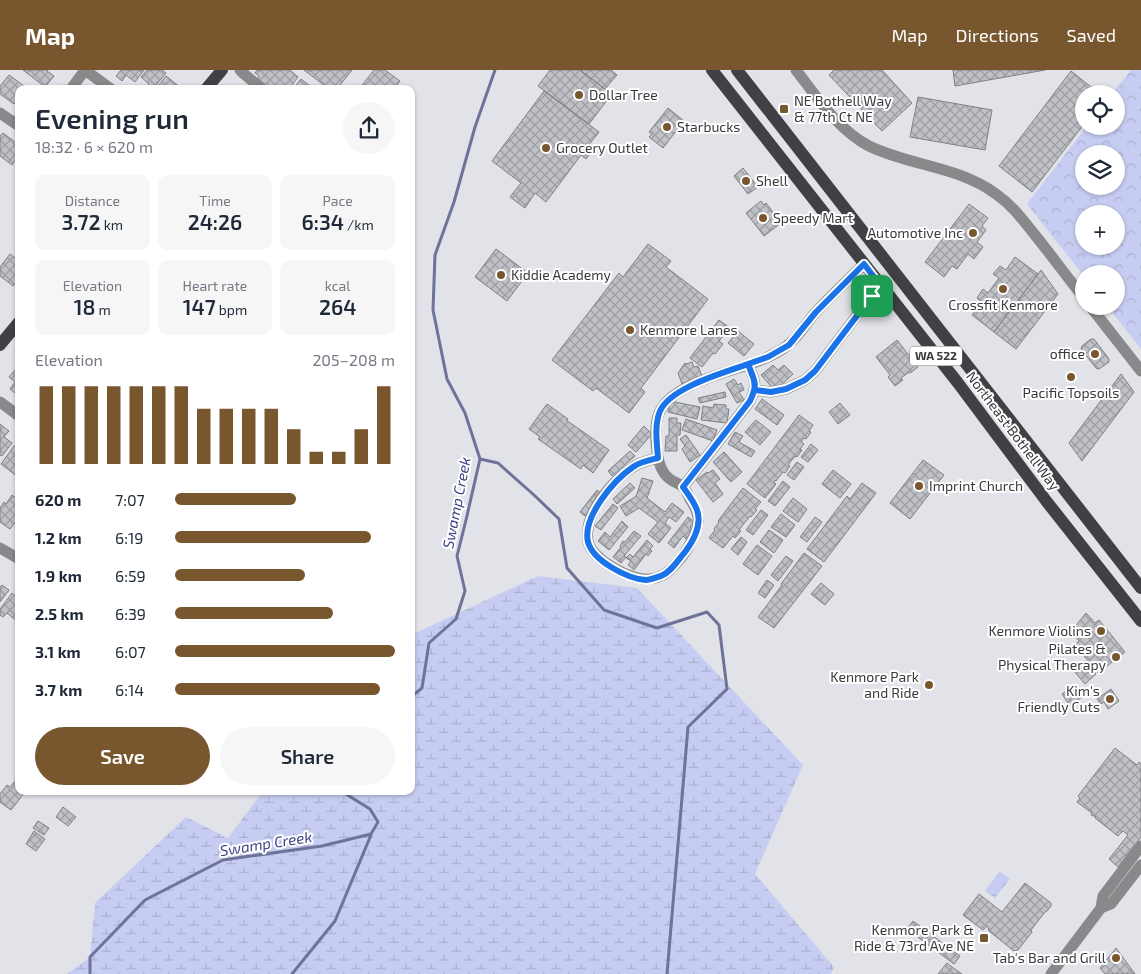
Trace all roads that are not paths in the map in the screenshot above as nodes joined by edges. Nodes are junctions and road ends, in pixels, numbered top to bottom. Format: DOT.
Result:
graph roads {
  1 [pos="85,70"];
  2 [pos="222,70"];
  3 [pos="240,70"];
  4 [pos="712,70"];
  5 [pos="737,70"];
  6 [pos="796,70"];
  7 [pos="74,85"];
  8 [pos="106,85"];
  9 [pos="209,85"];
  10 [pos="257,85"];
  11 [pos="0,113"];
  12 [pos="15,123"];
  13 [pos="864,264"];
  14 [pos="880,285"];
  15 [pos="1075,287"];
  16 [pos="1097,315"];
  17 [pos="15,327"];
  18 [pos="0,345"];
  19 [pos="748,364"];
  20 [pos="1141,371"];
  21 [pos="958,383"];
  22 [pos="755,390"];
  23 [pos="987,391"];
  24 [pos="0,402"];
  25 [pos="15,413"];
  26 [pos="658,458"];
  27 [pos="683,487"];
  28 [pos="0,548"];
  29 [pos="15,557"];
  30 [pos="1141,588"];
  31 [pos="1141,621"];
  32 [pos="1141,846"];
  33 [pos="1141,866"];
  34 [pos="1100,908"];
  35 [pos="1051,974"];
  1 -- 7 [label="street"];
  1 -- 8 [label="street"];
  2 -- 9 [label="main road"];
  3 -- 10 [label="street"];
  4 -- 13 [label="main road, Northeast Bothell Way / WA 522"];
  5 -- 23 [label="main road, Northeast Bothell Way / WA 522"];
  6 -- 15 [label="street"];
  11 -- 12 [label="street"];
  13 -- 14 [label="main road, Northeast Bothell Way / WA 522"];
  13 -- 19 [label="street"];
  14 -- 21 [label="main road, Northeast Bothell Way / WA 522"];
  14 -- 22 [label="street"];
  16 -- 20 [label="street"];
  17 -- 18 [label="main road"];
  19 -- 22 [label="street"];
  19 -- 26 [label="street"];
  21 -- 23 [label="main road"];
  21 -- 31 [label="main road, Northeast Bothell Way / WA 522"];
  22 -- 27 [label="street"];
  23 -- 30 [label="main road, Northeast Bothell Way / WA 522"];
  24 -- 25 [label="street"];
  26 -- 27 [label="street"];
  26 -- 27 [label="street"];
  28 -- 29 [label="street"];
  32 -- 34 [label="street"];
  33 -- 34 [label="street"];
  34 -- 35 [label="street"];
}
